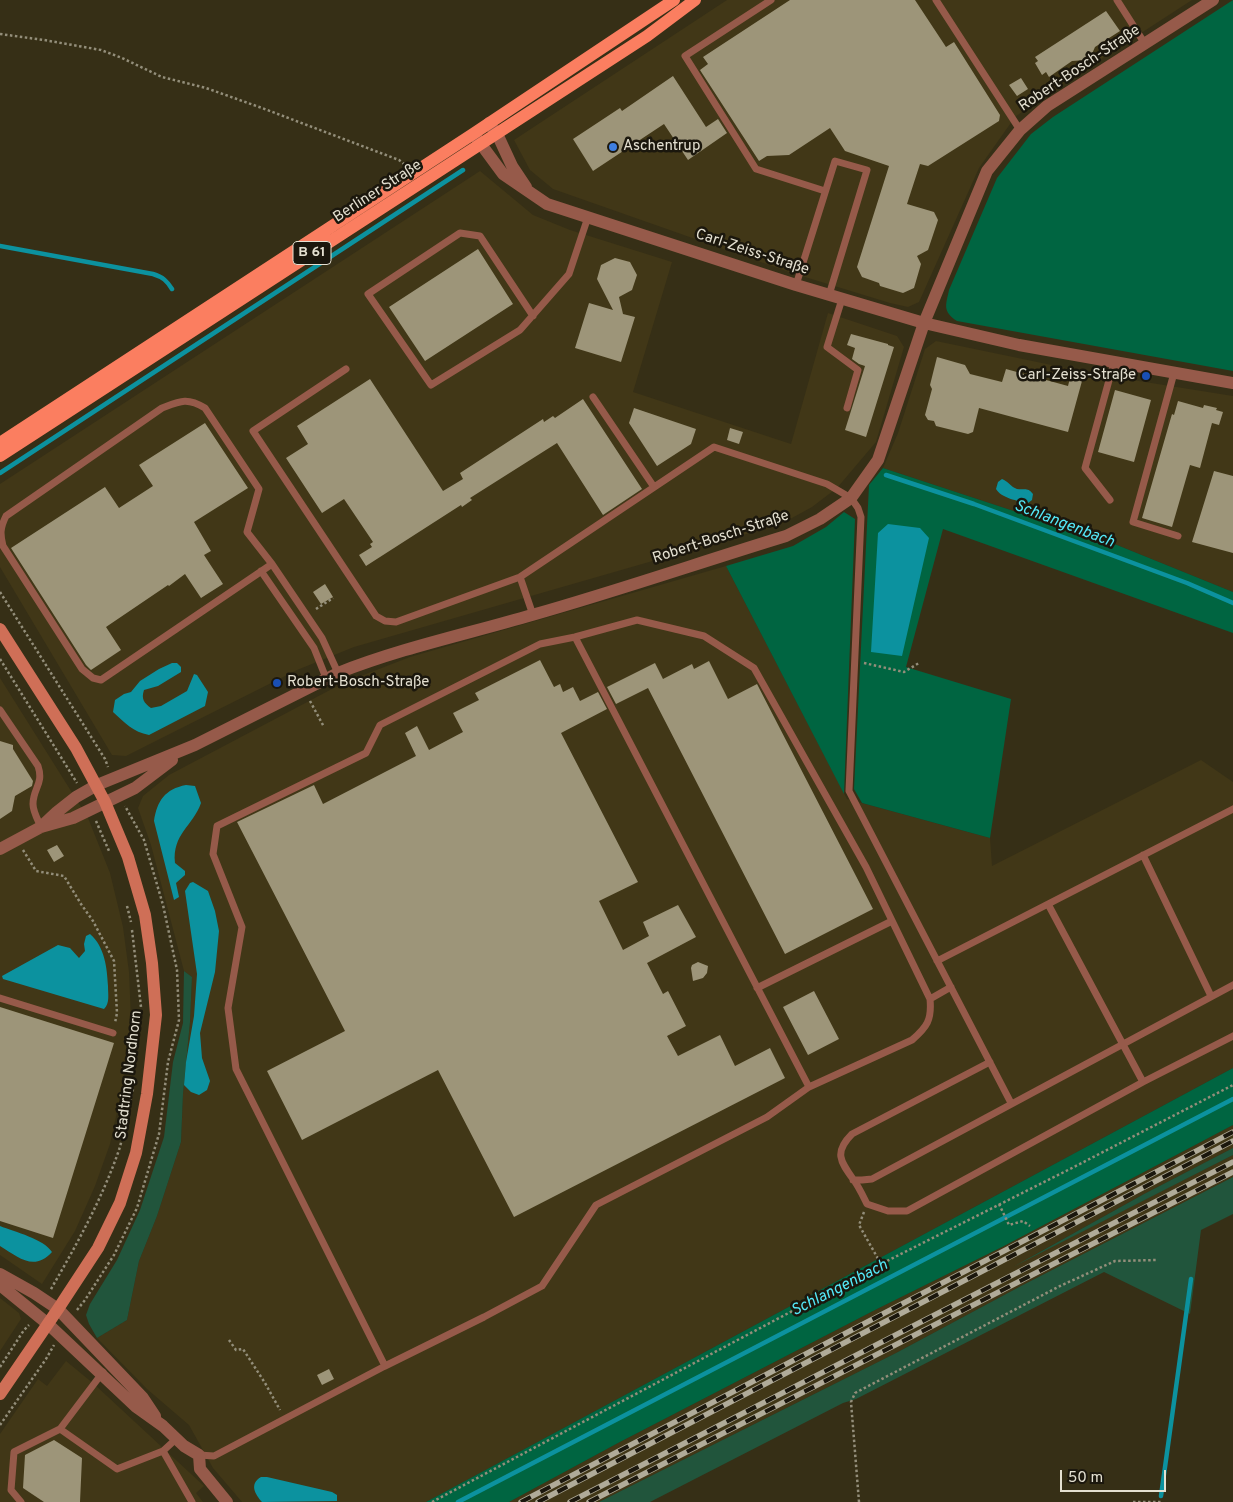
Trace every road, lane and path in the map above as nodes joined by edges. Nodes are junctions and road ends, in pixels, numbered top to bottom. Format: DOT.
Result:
graph roads {
  1 [pos="674,0"];
  2 [pos="695,0"];
  3 [pos="771,0"];
  4 [pos="936,0"];
  5 [pos="1117,0"];
  6 [pos="1212,0"];
  7 [pos="0,34"];
  8 [pos="1146,44"];
  9 [pos="489,123"];
  10 [pos="1020,130"];
  11 [pos="496,134"];
  12 [pos="477,139"];
  13 [pos="412,172"];
  14 [pos="826,190"];
  15 [pos="530,193"];
  16 [pos="588,217"];
  17 [pos="796,285"];
  18 [pos="829,295"];
  19 [pos="842,299"];
  20 [pos="533,316"];
  21 [pos="924,323"];
  22 [pos="1114,362"];
  23 [pos="346,369"];
  24 [pos="1174,372"];
  25 [pos="1233,383"];
  26 [pos="593,397"];
  27 [pos="846,408"];
  28 [pos="0,443"];
  29 [pos="0,456"];
  30 [pos="654,487"];
  31 [pos="851,498"];
  32 [pos="1110,500"];
  33 [pos="1178,536"];
  34 [pos="272,564"];
  35 [pos="261,571"];
  36 [pos="520,577"];
  37 [pos="0,592"];
  38 [pos="333,598"];
  39 [pos="307,615"];
  40 [pos="533,615"];
  41 [pos="0,629"];
  42 [pos="575,637"];
  43 [pos="0,659"];
  44 [pos="855,661"];
  45 [pos="919,663"];
  46 [pos="338,673"];
  47 [pos="326,678"];
  48 [pos="304,689"];
  49 [pos="0,710"];
  50 [pos="324,727"];
  51 [pos="195,745"];
  52 [pos="105,759"];
  53 [pos="99,762"];
  54 [pos="109,769"];
  55 [pos="76,781"];
  56 [pos="96,785"];
  57 [pos="105,802"];
  58 [pos="126,808"];
  59 [pos="1233,809"];
  60 [pos="126,817"];
  61 [pos="96,820"];
  62 [pos="41,827"];
  63 [pos="17,840"];
  64 [pos="0,849"];
  65 [pos="110,852"];
  66 [pos="1143,855"];
  67 [pos="1048,904"];
  68 [pos="127,905"];
  69 [pos="892,921"];
  70 [pos="938,961"];
  71 [pos="1233,984"];
  72 [pos="951,987"];
  73 [pos="757,988"];
  74 [pos="1211,996"];
  75 [pos="0,998"];
  76 [pos="930,999"];
  77 [pos="141,1015"];
  78 [pos="113,1033"];
  79 [pos="1233,1036"];
  80 [pos="1122,1044"];
  81 [pos="990,1062"];
  82 [pos="1143,1082"];
  83 [pos="1233,1085"];
  84 [pos="134,1086"];
  85 [pos="809,1087"];
  86 [pos="1011,1103"];
  87 [pos="854,1180"];
  88 [pos="867,1204"];
  89 [pos="999,1204"];
  90 [pos="1030,1226"];
  91 [pos="1157,1260"];
  92 [pos="881,1264"];
  93 [pos="0,1274"];
  94 [pos="0,1285"];
  95 [pos="52,1288"];
  96 [pos="81,1306"];
  97 [pos="58,1309"];
  98 [pos="77,1310"];
  99 [pos="48,1324"];
  100 [pos="28,1326"];
  101 [pos="229,1340"];
  102 [pos="49,1353"];
  103 [pos="44,1354"];
  104 [pos="46,1359"];
  105 [pos="110,1364"];
  106 [pos="385,1366"];
  107 [pos="0,1367"];
  108 [pos="102,1375"];
  109 [pos="0,1394"];
  110 [pos="284,1418"];
  111 [pos="0,1425"];
  112 [pos="163,1426"];
  113 [pos="60,1429"];
  114 [pos="176,1439"];
  115 [pos="163,1451"];
  116 [pos="199,1455"];
  117 [pos="21,1502"];
  118 [pos="192,1502"];
  119 [pos="227,1502"];
  120 [pos="432,1502"];
  121 [pos="859,1502"];
  122 [pos="1133,1502"];
  123 [pos="1160,1502"];
  1 -- 9 [label="main road, Berliner Straße / B 61"];
  2 -- 11 [label="main road, Berliner Straße / B 61"];
  3 -- 14 [label="lane"];
  4 -- 10 [label="lane"];
  5 -- 8 [label="lane"];
  6 -- 8 [label="street, Robert-Bosch-Straße"];
  7 -- 13 [label="path"];
  8 -- 10 [label="street, Robert-Bosch-Straße"];
  9 -- 11 [label="street, Carl-Zeiss-Straße"];
  9 -- 12 [label="main road, Berliner Straße / B 61"];
  10 -- 21 [label="street, Robert-Bosch-Straße"];
  11 -- 12 [label="main road, Berliner Straße / B 61"];
  11 -- 15 [label="street, Carl-Zeiss-Straße"];
  12 -- 13 [label="main road, Berliner Straße / B 61"];
  12 -- 15 [label="street, Carl-Zeiss-Straße"];
  12 -- 29 [label="main road, Berliner Straße / B 61"];
  13 -- 28 [label="main road, Berliner Straße / B 61"];
  14 -- 17 [label="lane"];
  14 -- 18 [label="lane"];
  15 -- 16 [label="street, Carl-Zeiss-Straße"];
  16 -- 17 [label="street, Carl-Zeiss-Straße"];
  16 -- 20 [label="lane"];
  17 -- 18 [label="street, Carl-Zeiss-Straße"];
  18 -- 19 [label="street, Carl-Zeiss-Straße"];
  19 -- 21 [label="street, Carl-Zeiss-Straße"];
  19 -- 27 [label="lane"];
  20 -- 20 [label="lane"];
  21 -- 22 [label="street, Carl-Zeiss-Straße"];
  21 -- 31 [label="street, Robert-Bosch-Straße"];
  22 -- 24 [label="street, Carl-Zeiss-Straße"];
  22 -- 32 [label="lane"];
  23 -- 36 [label="lane"];
  24 -- 25 [label="street, Carl-Zeiss-Straße"];
  24 -- 33 [label="lane"];
  26 -- 30 [label="lane"];
  30 -- 31 [label="lane"];
  30 -- 36 [label="lane"];
  31 -- 40 [label="street, Robert-Bosch-Straße"];
  31 -- 44 [label="lane"];
  34 -- 35 [label="lane"];
  34 -- 35 [label="lane"];
  34 -- 39 [label="lane"];
  35 -- 47 [label="lane"];
  36 -- 40 [label="lane"];
  37 -- 52 [label="path"];
  38 -- 39 [label="path"];
  39 -- 46 [label="lane"];
  40 -- 46 [label="street, Robert-Bosch-Straße"];
  41 -- 56 [label="main road, Stadtring Nordhorn"];
  42 -- 69 [label="lane"];
  42 -- 73 [label="lane"];
  42 -- 106 [label="lane"];
  43 -- 55 [label="path"];
  44 -- 45 [label="path"];
  44 -- 70 [label="lane"];
  46 -- 47 [label="street, Robert-Bosch-Straße"];
  47 -- 48 [label="street, Robert-Bosch-Straße"];
  48 -- 50 [label="path"];
  48 -- 51 [label="street, Robert-Bosch-Straße"];
  49 -- 62 [label="lane"];
  51 -- 56 [label="street, Robert-Bosch-Straße"];
  51 -- 57 [label="street, Robert-Bosch-Straße"];
  52 -- 53 [label="path"];
  52 -- 54 [label="path"];
  56 -- 57 [label="main road, Stadtring Nordhorn"];
  56 -- 62 [label="street"];
  57 -- 62 [label="street"];
  57 -- 97 [label="main road, Stadtring Nordhorn"];
  58 -- 60 [label="path"];
  59 -- 66 [label="lane"];
  61 -- 65 [label="path"];
  62 -- 63 [label="street"];
  63 -- 64 [label="street"];
  63 -- 78 [label="path"];
  66 -- 67 [label="lane"];
  66 -- 74 [label="lane"];
  67 -- 70 [label="lane"];
  67 -- 80 [label="lane"];
  68 -- 77 [label="path"];
  69 -- 73 [label="lane"];
  69 -- 76 [label="lane"];
  70 -- 72 [label="lane"];
  71 -- 74 [label="lane"];
  72 -- 76 [label="lane"];
  72 -- 81 [label="lane"];
  73 -- 85 [label="lane"];
  74 -- 80 [label="lane"];
  75 -- 78 [label="lane"];
  76 -- 85 [label="lane"];
  79 -- 82 [label="lane"];
  80 -- 82 [label="lane"];
  80 -- 86 [label="lane"];
  81 -- 86 [label="lane"];
  81 -- 87 [label="lane"];
  82 -- 88 [label="lane"];
  83 -- 89 [label="path"];
  84 -- 95 [label="path"];
  85 -- 106 [label="lane"];
  86 -- 87 [label="lane"];
  87 -- 88 [label="lane"];
  88 -- 92 [label="path"];
  89 -- 90 [label="path"];
  89 -- 92 [label="path"];
  91 -- 121 [label="path"];
  92 -- 120 [label="path"];
  93 -- 97 [label="street"];
  94 -- 99 [label="street"];
  96 -- 98 [label="path"];
  97 -- 99 [label="main road, Stadtring Nordhorn"];
  97 -- 105 [label="street"];
  99 -- 108 [label="street"];
  99 -- 109 [label="main road, Stadtring Nordhorn"];
  100 -- 107 [label="path"];
  101 -- 110 [label="path"];
  102 -- 104 [label="path"];
  103 -- 104 [label="path"];
  104 -- 111 [label="path"];
  105 -- 108 [label="lane"];
  105 -- 112 [label="street"];
  106 -- 110 [label="lane"];
  108 -- 112 [label="street"];
  108 -- 113 [label="lane"];
  110 -- 116 [label="lane"];
  112 -- 114 [label="street"];
  113 -- 115 [label="lane"];
  113 -- 117 [label="lane"];
  114 -- 115 [label="lane"];
  114 -- 116 [label="street"];
  115 -- 118 [label="lane"];
  116 -- 119 [label="street"];
  122 -- 123 [label="path"];
}
